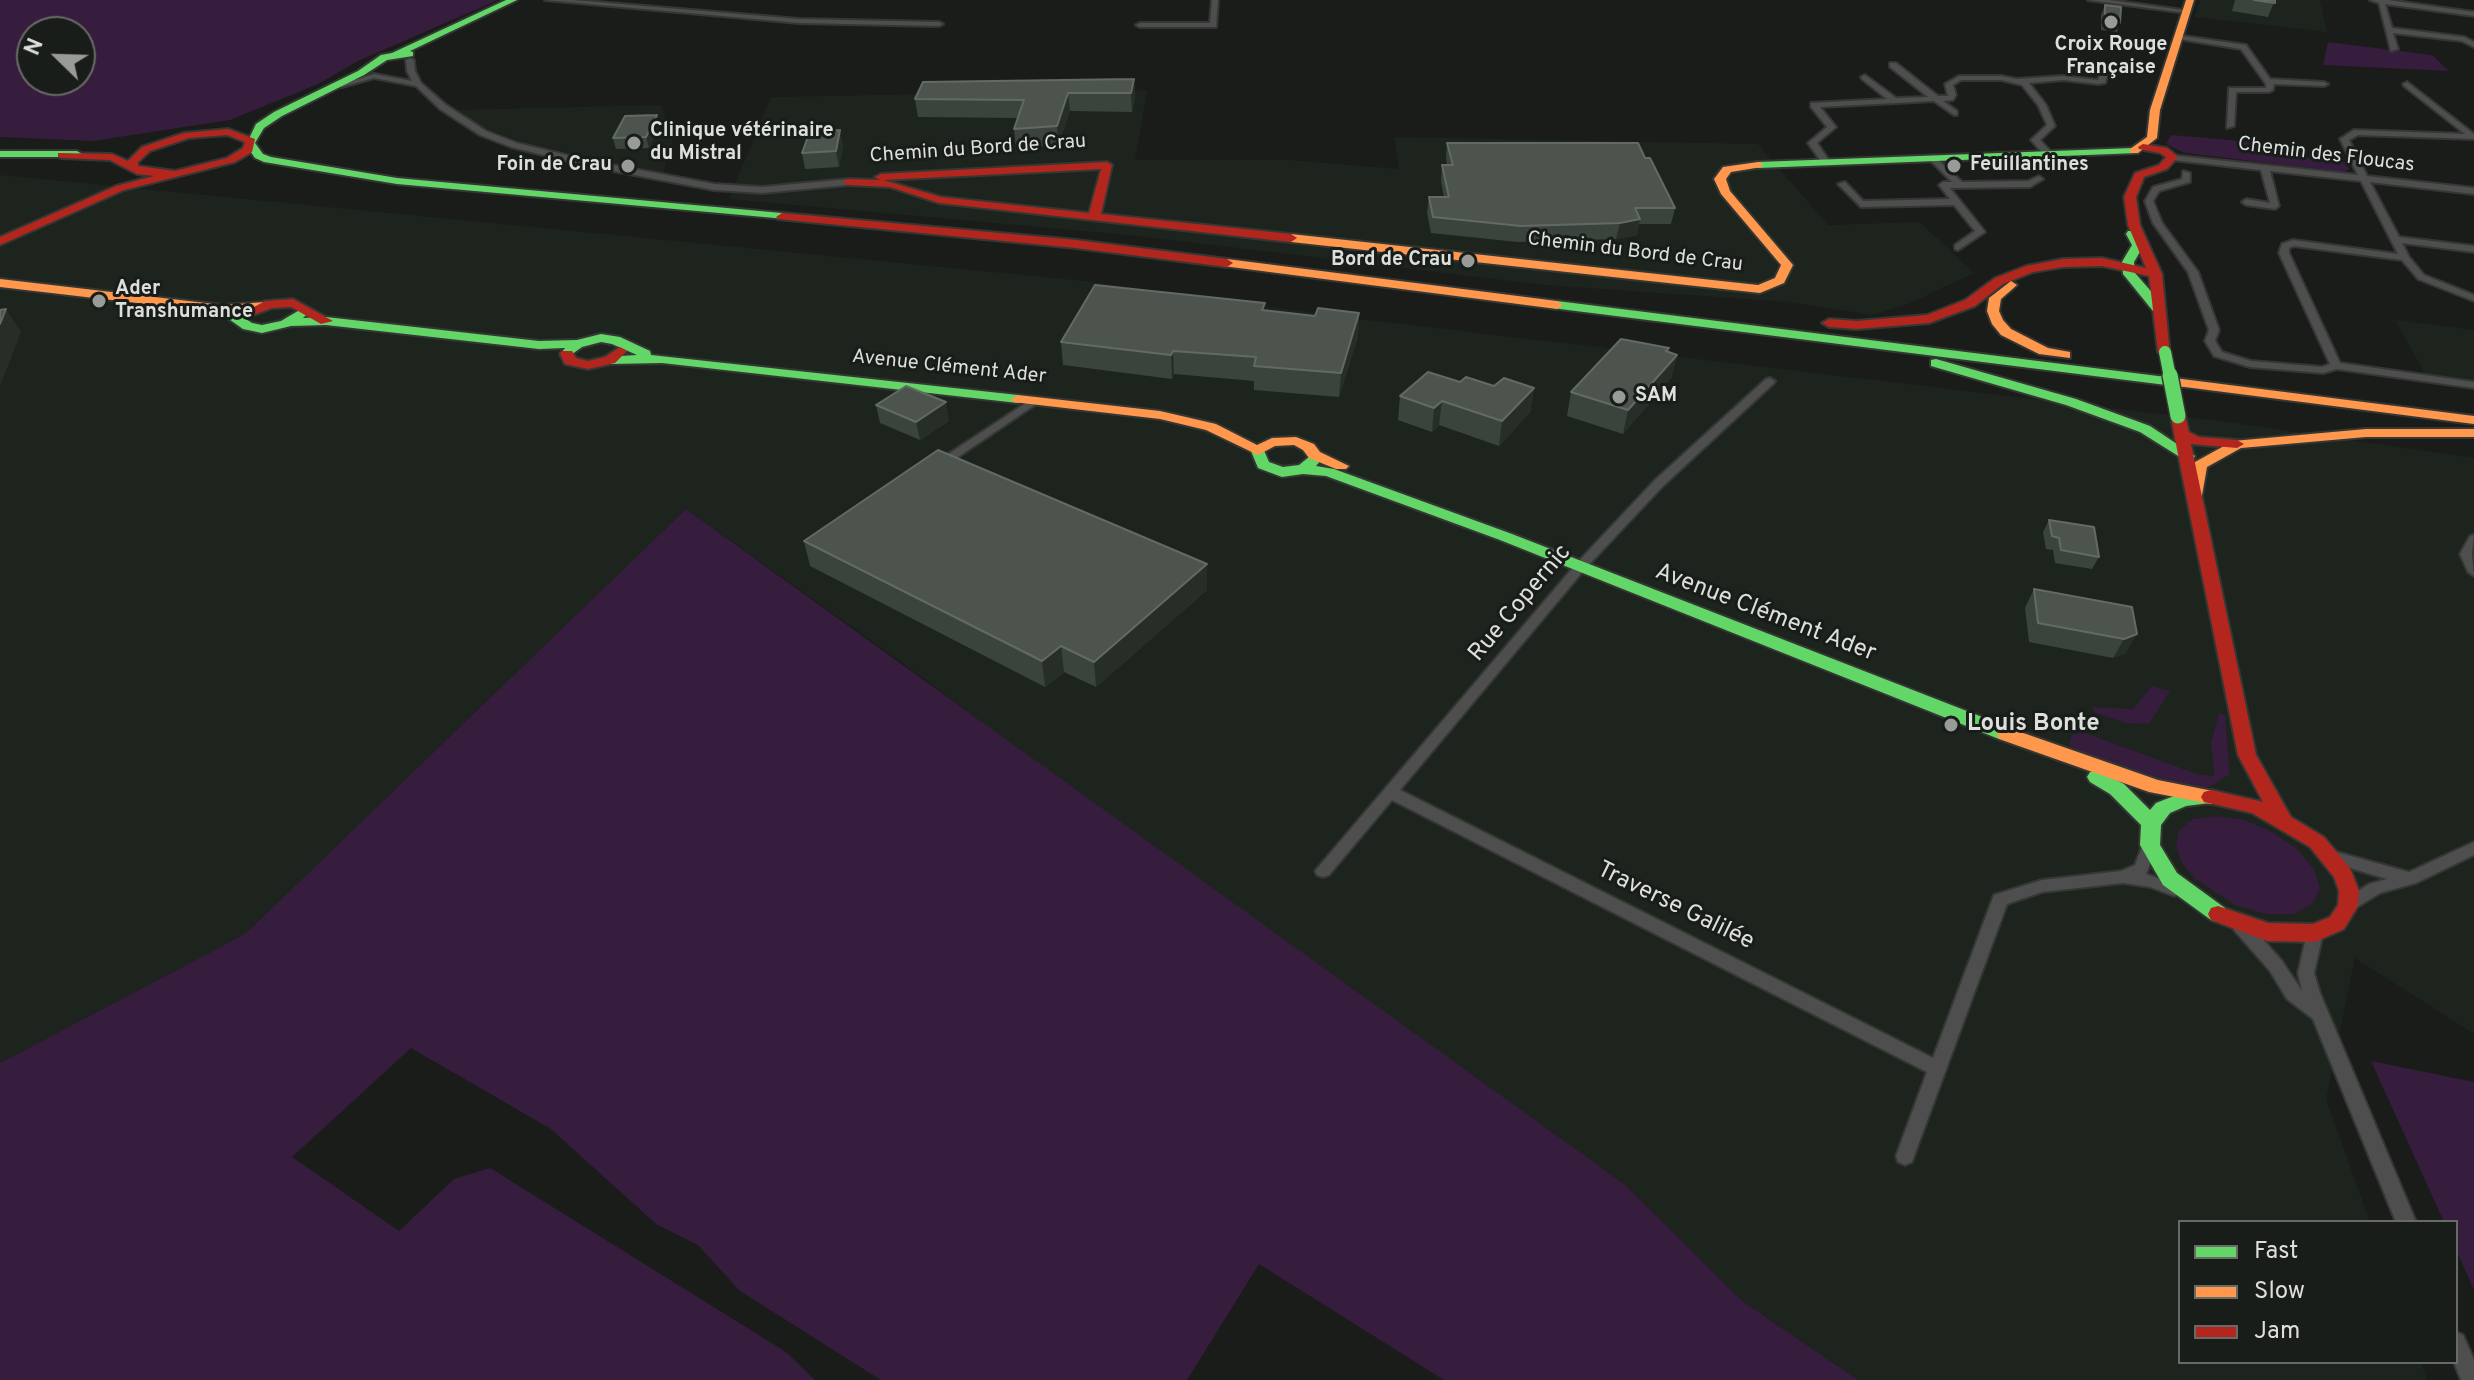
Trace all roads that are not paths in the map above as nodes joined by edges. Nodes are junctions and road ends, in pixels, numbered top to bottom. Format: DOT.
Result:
graph roads {
  1 [pos="513,0"];
  2 [pos="548,0"];
  3 [pos="1215,0"];
  4 [pos="2091,0"];
  5 [pos="2365,0"];
  6 [pos="2384,2"];
  7 [pos="2190,3"];
  8 [pos="2474,13"];
  9 [pos="939,24"];
  10 [pos="1140,25"];
  11 [pos="2389,30"];
  12 [pos="2179,37"];
  13 [pos="2474,45"];
  14 [pos="2394,49"];
  15 [pos="401,59"];
  16 [pos="1893,65"];
  17 [pos="2104,74"];
  18 [pos="1865,77"];
  19 [pos="2018,81"];
  20 [pos="2266,81"];
  21 [pos="418,84"];
  22 [pos="2166,84"];
  23 [pos="2324,84"];
  24 [pos="2407,84"];
  25 [pos="316,95"];
  26 [pos="1936,99"];
  27 [pos="1894,101"];
  28 [pos="1954,113"];
  29 [pos="278,114"];
  30 [pos="2230,126"];
  31 [pos="218,132"];
  32 [pos="2473,137"];
  33 [pos="158,143"];
  34 [pos="251,143"];
  35 [pos="0,154"];
  36 [pos="62,155"];
  37 [pos="2074,155"];
  38 [pos="2050,156"];
  39 [pos="2134,156"];
  40 [pos="1934,159"];
  41 [pos="2164,159"];
  42 [pos="1826,162"];
  43 [pos="295,167"];
  44 [pos="2265,167"];
  45 [pos="134,168"];
  46 [pos="204,169"];
  47 [pos="934,173"];
  48 [pos="2186,173"];
  49 [pos="175,174"];
  50 [pos="2039,179"];
  51 [pos="848,182"];
  52 [pos="2365,182"];
  53 [pos="1842,184"];
  54 [pos="1960,185"];
  55 [pos="2124,186"];
  56 [pos="2474,191"];
  57 [pos="909,192"];
  58 [pos="1954,202"];
  59 [pos="2246,202"];
  60 [pos="1095,214"];
  61 [pos="0,239"];
  62 [pos="2394,239"];
  63 [pos="1958,247"];
  64 [pos="2474,249"];
  65 [pos="2405,258"];
  66 [pos="2156,274"];
  67 [pos="2131,275"];
  68 [pos="1335,276"];
  69 [pos="0,283"];
  70 [pos="2474,298"];
  71 [pos="265,306"];
  72 [pos="2158,308"];
  73 [pos="223,309"];
  74 [pos="297,316"];
  75 [pos="244,321"];
  76 [pos="1749,328"];
  77 [pos="2336,366"];
  78 [pos="1770,381"];
  79 [pos="2474,385"];
  80 [pos="1035,400"];
  81 [pos="2371,406"];
  82 [pos="2180,425"];
  83 [pos="2471,428"];
  84 [pos="1229,435"];
  85 [pos="1279,440"];
  86 [pos="2238,444"];
  87 [pos="1258,451"];
  88 [pos="2188,456"];
  89 [pos="951,457"];
  90 [pos="1308,462"];
  91 [pos="2196,498"];
  92 [pos="2474,539"];
  93 [pos="1580,567"];
  94 [pos="2474,572"];
  95 [pos="2056,754"];
  96 [pos="2247,755"];
  97 [pos="1390,792"];
  98 [pos="2211,797"];
  99 [pos="2233,800"];
  100 [pos="2281,818"];
  101 [pos="2151,823"];
  102 [pos="2150,845"];
  103 [pos="2474,848"];
  104 [pos="2332,857"];
  105 [pos="1323,871"];
  106 [pos="2123,877"];
  107 [pos="2410,879"];
  108 [pos="2188,896"];
  109 [pos="2348,906"];
  110 [pos="2240,925"];
  111 [pos="2315,933"];
  112 [pos="2320,1016"];
  113 [pos="1938,1069"];
  114 [pos="1905,1156"];
  115 [pos="2405,1220"];
  116 [pos="2458,1347"];
  117 [pos="2472,1380"];
  1 -- 15 [label="main road"];
  2 -- 9 [label="street"];
  3 -- 10 [label="street"];
  4 -- 7 [label="street"];
  5 -- 6 [label="street"];
  6 -- 8 [label="street"];
  6 -- 11 [label="street"];
  7 -- 12 [label="main road"];
  11 -- 13 [label="street"];
  11 -- 14 [label="street"];
  12 -- 20 [label="street"];
  12 -- 22 [label="main road"];
  15 -- 21 [label="street, Chemin du Bord de Crau"];
  15 -- 25 [label="main road"];
  16 -- 26 [label="street"];
  17 -- 19 [label="street"];
  18 -- 27 [label="street"];
  19 -- 26 [label="street"];
  19 -- 38 [label="street"];
  20 -- 23 [label="street"];
  20 -- 30 [label="street"];
  21 -- 25 [label="street"];
  21 -- 51 [label="street, Chemin du Bord de Crau"];
  22 -- 39 [label="main road"];
  22 -- 41 [label="main road"];
  24 -- 32 [label="street"];
  25 -- 29 [label="main road"];
  26 -- 27 [label="street"];
  26 -- 28 [label="street"];
  27 -- 42 [label="street"];
  29 -- 31 [label="main road"];
  29 -- 34 [label="main road"];
  31 -- 33 [label="main road"];
  31 -- 34 [label="main road"];
  32 -- 52 [label="street"];
  33 -- 36 [label="main road"];
  33 -- 45 [label="main road"];
  34 -- 43 [label="main road"];
  34 -- 46 [label="main road"];
  35 -- 36 [label="main road"];
  36 -- 45 [label="main road"];
  37 -- 38 [label="main road, Chemin du Bord de Crau"];
  37 -- 39 [label="main road, Chemin du Bord de Crau"];
  37 -- 55 [label="main road, Chemin du Bord de Crau"];
  38 -- 40 [label="main road, Chemin du Bord de Crau"];
  39 -- 41 [label="main road, Chemin du Bord de Crau"];
  39 -- 55 [label="main road"];
  40 -- 42 [label="main road, Chemin du Bord de Crau"];
  40 -- 54 [label="street"];
  41 -- 44 [label="street, Chemin des Floucas"];
  41 -- 48 [label="street"];
  41 -- 48 [label="street"];
  41 -- 66 [label="main road"];
  42 -- 60 [label="main road, Chemin du Bord de Crau"];
  43 -- 46 [label="main road"];
  43 -- 68 [label="main road"];
  44 -- 52 [label="street, Chemin des Floucas"];
  44 -- 59 [label="street"];
  45 -- 49 [label="main road"];
  45 -- 61 [label="main road"];
  46 -- 49 [label="main road"];
  47 -- 51 [label="main road, Chemin du Bord de Crau"];
  47 -- 57 [label="main road"];
  47 -- 60 [label="main road, Chemin du Bord de Crau"];
  48 -- 77 [label="street"];
  49 -- 61 [label="main road"];
  50 -- 54 [label="street"];
  51 -- 57 [label="main road, Chemin du Bord de Crau"];
  52 -- 56 [label="street, Chemin des Floucas"];
  52 -- 62 [label="street"];
  53 -- 58 [label="street"];
  54 -- 58 [label="street"];
  55 -- 67 [label="main road"];
  57 -- 60 [label="main road, Chemin du Bord de Crau"];
  58 -- 63 [label="street"];
  62 -- 64 [label="street"];
  62 -- 65 [label="street"];
  65 -- 70 [label="street"];
  65 -- 77 [label="street"];
  66 -- 67 [label="main road"];
  66 -- 72 [label="main road"];
  67 -- 68 [label="main road"];
  67 -- 72 [label="main road"];
  67 -- 81 [label="main road"];
  68 -- 76 [label="main road"];
  69 -- 73 [label="main road"];
  71 -- 73 [label="main road"];
  71 -- 74 [label="main road"];
  71 -- 75 [label="main road"];
  72 -- 82 [label="main road, bridge"];
  73 -- 75 [label="main road"];
  74 -- 75 [label="main road"];
  74 -- 80 [label="main road, Avenue Clément Ader"];
  76 -- 81 [label="main road"];
  76 -- 88 [label="main road"];
  77 -- 79 [label="street"];
  78 -- 93 [label="street, Rue Copernic"];
  80 -- 84 [label="main road, Avenue Clément Ader"];
  80 -- 89 [label="street"];
  81 -- 83 [label="main road"];
  82 -- 86 [label="main road"];
  82 -- 88 [label="main road"];
  83 -- 86 [label="main road"];
  84 -- 85 [label="main road, Avenue Clément Ader"];
  84 -- 87 [label="main road, Avenue Clément Ader"];
  85 -- 87 [label="main road"];
  85 -- 90 [label="main road, Avenue Clément Ader"];
  86 -- 91 [label="main road"];
  87 -- 90 [label="main road, Avenue Clément Ader"];
  88 -- 91 [label="main road"];
  90 -- 93 [label="main road, Avenue Clément Ader"];
  91 -- 96 [label="main road"];
  92 -- 94 [label="street"];
  93 -- 95 [label="main road, Avenue Clément Ader"];
  93 -- 97 [label="street, Rue Copernic"];
  95 -- 98 [label="main road, Avenue Clément Ader"];
  95 -- 101 [label="main road, Avenue Clément Ader"];
  96 -- 99 [label="main road"];
  96 -- 100 [label="main road"];
  97 -- 105 [label="street, Rue Copernic"];
  97 -- 113 [label="street, Traverse Galilée"];
  98 -- 99 [label="main road, Avenue Clément Ader"];
  98 -- 101 [label="main road"];
  99 -- 100 [label="main road, Avenue Clément Ader"];
  100 -- 104 [label="main road"];
  101 -- 102 [label="main road"];
  102 -- 106 [label="street"];
  102 -- 108 [label="main road"];
  103 -- 107 [label="street"];
  104 -- 107 [label="street"];
  104 -- 109 [label="main road"];
  106 -- 108 [label="street"];
  106 -- 113 [label="street"];
  107 -- 109 [label="street"];
  108 -- 110 [label="main road"];
  109 -- 111 [label="main road"];
  110 -- 111 [label="main road"];
  110 -- 112 [label="street"];
  111 -- 112 [label="street"];
  112 -- 115 [label="street"];
  113 -- 114 [label="street"];
  116 -- 117 [label="street"];
}
